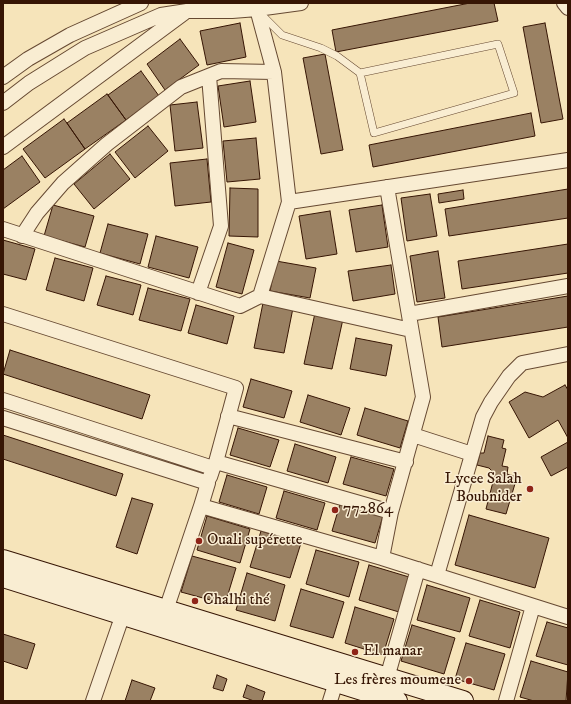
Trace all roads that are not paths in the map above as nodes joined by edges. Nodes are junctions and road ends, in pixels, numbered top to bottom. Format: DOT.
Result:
graph roads {
  1 [pos="141,3"];
  2 [pos="301,3"];
  3 [pos="564,3"];
  4 [pos="568,8"];
  5 [pos="257,9"];
  6 [pos="187,11"];
  7 [pos="274,72"];
  8 [pos="360,73"];
  9 [pos="3,76"];
  10 [pos="209,76"];
  11 [pos="3,103"];
  12 [pos="3,147"];
  13 [pos="568,160"];
  14 [pos="387,187"];
  15 [pos="289,202"];
  16 [pos="3,229"];
  17 [pos="22,236"];
  18 [pos="568,286"];
  19 [pos="198,293"];
  20 [pos="260,296"];
  21 [pos="3,314"];
  22 [pos="409,314"];
  23 [pos="411,330"];
  24 [pos="568,354"];
  25 [pos="3,400"];
  26 [pos="228,416"];
  27 [pos="3,418"];
  28 [pos="413,435"];
  29 [pos="472,454"];
  30 [pos="406,462"];
  31 [pos="214,465"];
  32 [pos="208,483"];
  33 [pos="201,506"];
  34 [pos="392,512"];
  35 [pos="382,558"];
  36 [pos="3,560"];
  37 [pos="418,569"];
  38 [pos="437,575"];
  39 [pos="3,577"];
  40 [pos="533,606"];
  41 [pos="166,610"];
  42 [pos="123,614"];
  43 [pos="568,617"];
  44 [pos="387,678"];
  45 [pos="336,682"];
  46 [pos="93,701"];
  47 [pos="330,701"];
  48 [pos="397,701"];
  49 [pos="463,701"];
  50 [pos="506,701"];
  1 -- 9 [label="street"];
  2 -- 5 [label="street"];
  3 -- 4 [label="street"];
  5 -- 6 [label="street"];
  5 -- 7 [label="street"];
  5 -- 8 [label="lane"];
  6 -- 11 [label="street"];
  6 -- 12 [label="street"];
  7 -- 10 [label="street"];
  7 -- 15 [label="street"];
  8 -- 8 [label="lane"];
  10 -- 17 [label="street"];
  10 -- 19 [label="street"];
  13 -- 14 [label="street"];
  14 -- 15 [label="street"];
  14 -- 22 [label="street"];
  15 -- 20 [label="street"];
  16 -- 17 [label="street"];
  17 -- 19 [label="street"];
  18 -- 22 [label="street"];
  19 -- 20 [label="street"];
  20 -- 23 [label="street"];
  21 -- 26 [label="street"];
  22 -- 23 [label="street"];
  23 -- 28 [label="street"];
  24 -- 29 [label="street"];
  25 -- 31 [label="street"];
  26 -- 30 [label="street"];
  26 -- 31 [label="street"];
  27 -- 32 [label="street"];
  28 -- 29 [label="street"];
  28 -- 30 [label="street"];
  29 -- 38 [label="street"];
  30 -- 34 [label="street"];
  31 -- 32 [label="street"];
  31 -- 34 [label="street"];
  32 -- 33 [label="street"];
  33 -- 35 [label="street"];
  33 -- 41 [label="street"];
  34 -- 35 [label="street"];
  35 -- 37 [label="street"];
  36 -- 41 [label="main road"];
  37 -- 38 [label="street"];
  37 -- 44 [label="street"];
  38 -- 40 [label="street"];
  39 -- 42 [label="main road"];
  40 -- 43 [label="street"];
  40 -- 50 [label="street"];
  41 -- 44 [label="main road"];
  42 -- 45 [label="main road"];
  42 -- 46 [label="street"];
  44 -- 49 [label="main road"];
  45 -- 47 [label="street"];
  45 -- 48 [label="main road"];
}
